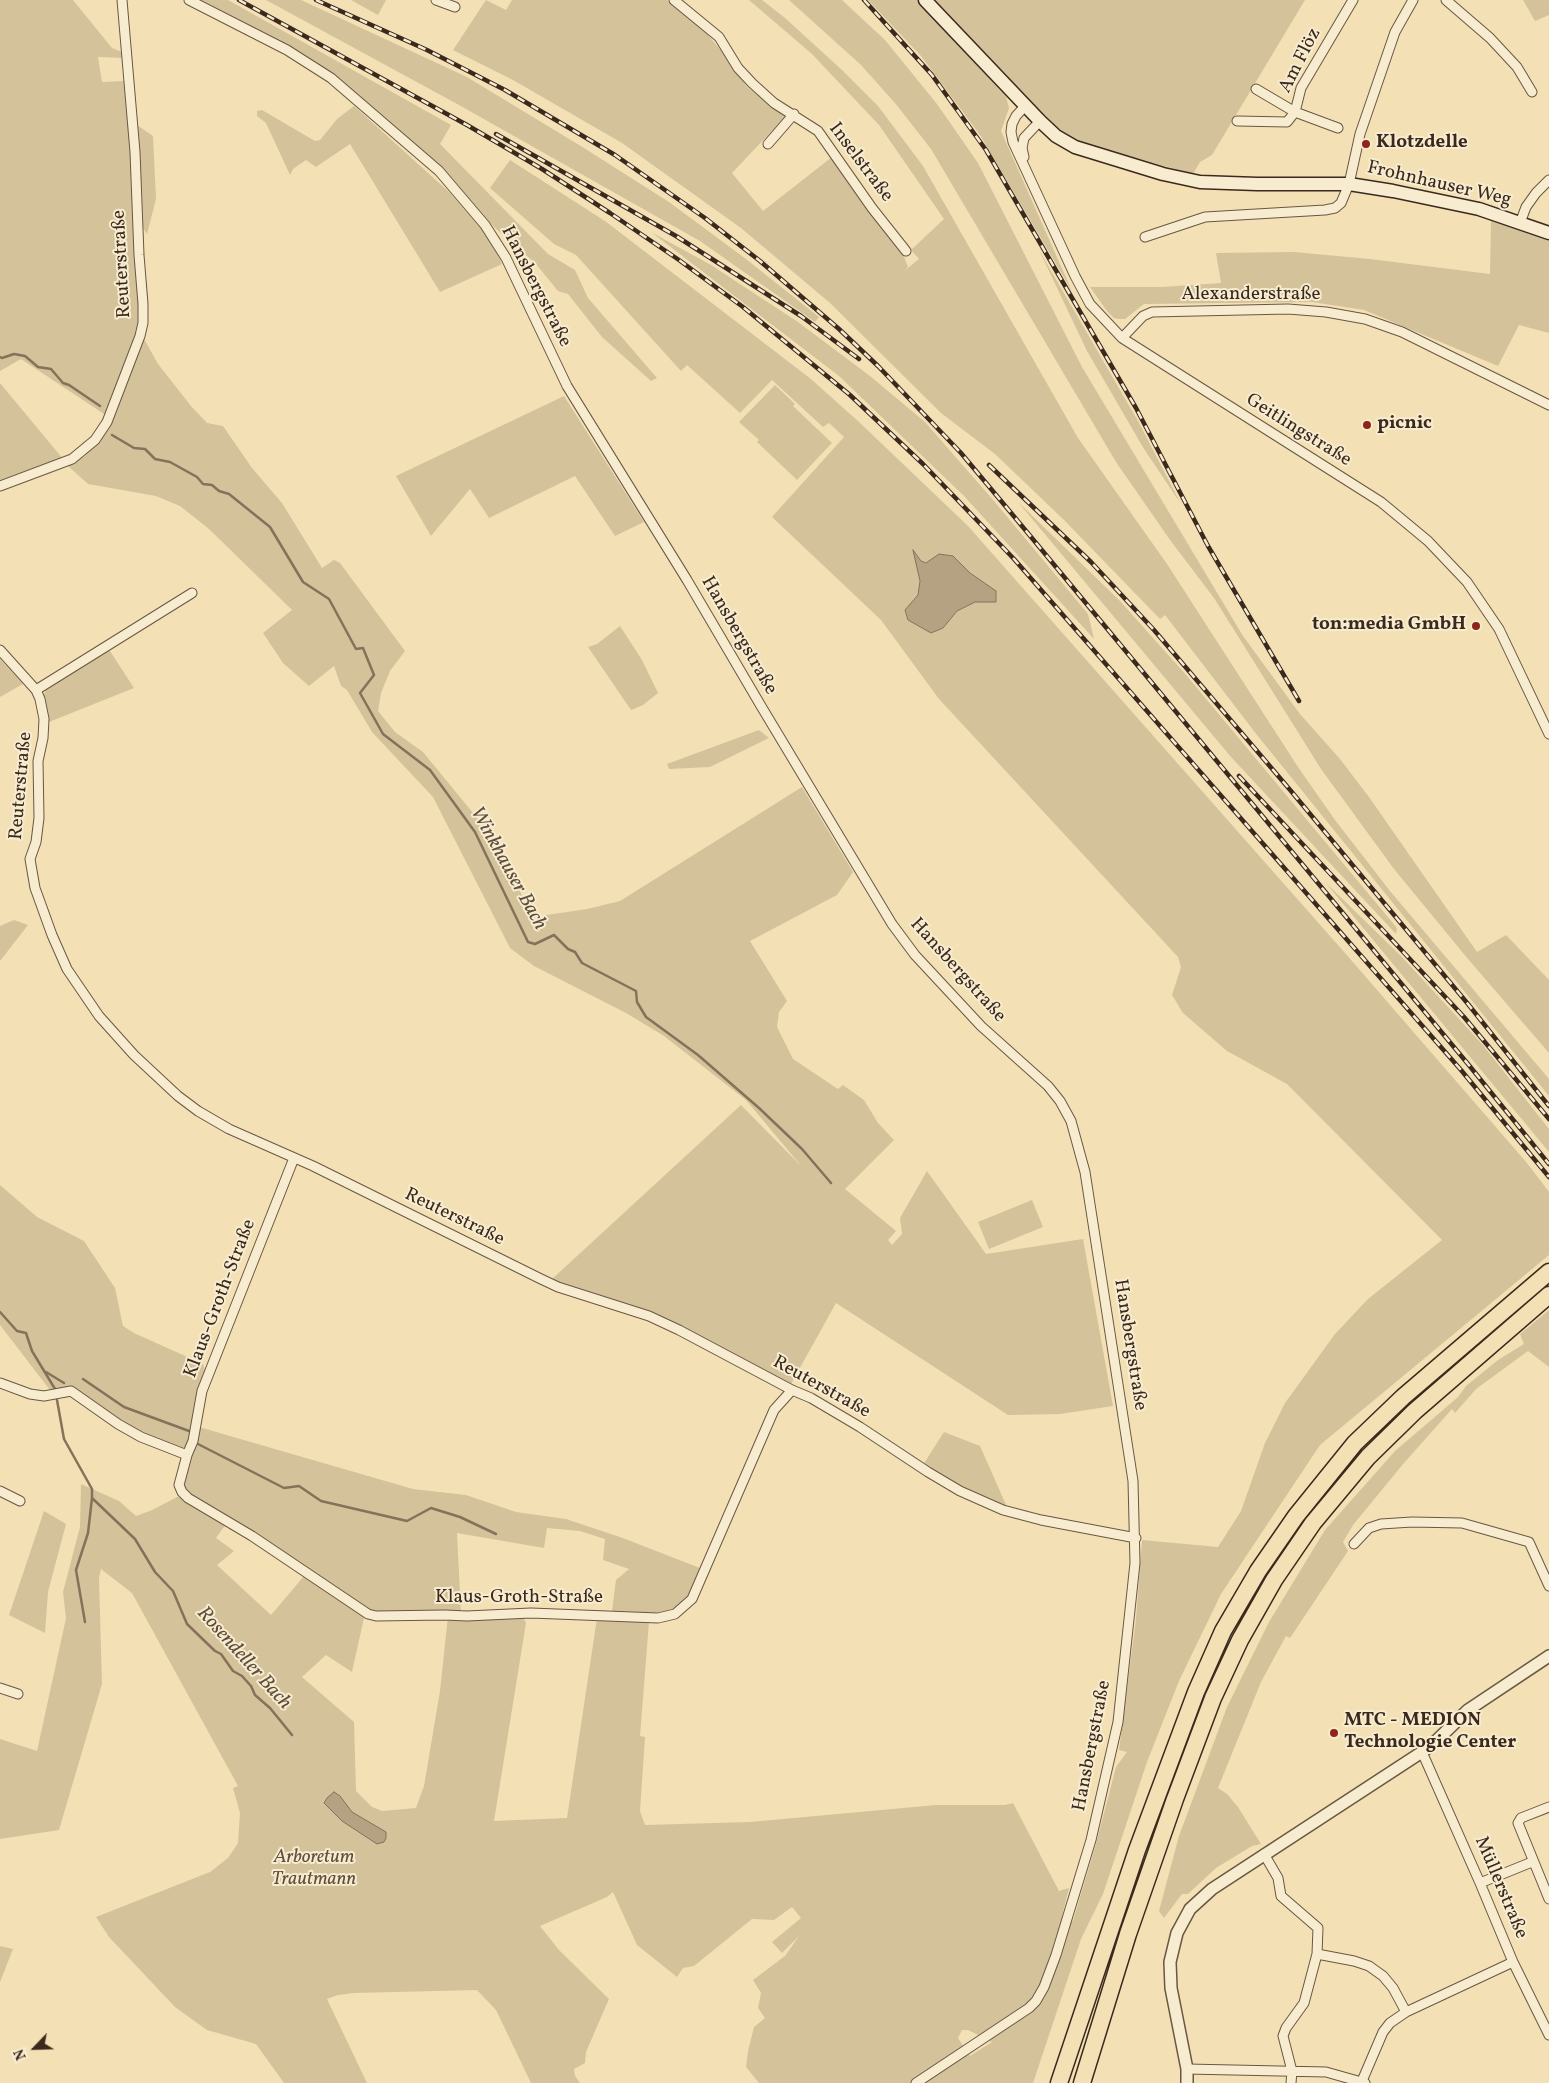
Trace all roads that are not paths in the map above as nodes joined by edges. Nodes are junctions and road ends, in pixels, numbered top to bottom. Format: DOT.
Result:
graph roads {
  1 [pos="122,0"];
  2 [pos="189,0"];
  3 [pos="436,0"];
  4 [pos="674,0"];
  5 [pos="925,0"];
  6 [pos="1353,0"];
  7 [pos="1413,0"];
  8 [pos="1446,0"];
  9 [pos="455,7"];
  10 [pos="1256,89"];
  11 [pos="1532,92"];
  12 [pos="1026,106"];
  13 [pos="1295,112"];
  14 [pos="794,114"];
  15 [pos="1040,121"];
  16 [pos="1237,121"];
  17 [pos="1338,128"];
  18 [pos="768,144"];
  19 [pos="1025,164"];
  20 [pos="1549,180"];
  21 [pos="1349,184"];
  22 [pos="1520,223"];
  23 [pos="1549,233"];
  24 [pos="1144,237"];
  25 [pos="906,251"];
  26 [pos="1122,338"];
  27 [pos="1549,405"];
  28 [pos="0,486"];
  29 [pos="192,593"];
  30 [pos="0,650"];
  31 [pos="36,690"];
  32 [pos="1549,734"];
  33 [pos="294,1158"];
  34 [pos="1549,1272"];
  35 [pos="1549,1295"];
  36 [pos="0,1383"];
  37 [pos="792,1390"];
  38 [pos="187,1455"];
  39 [pos="0,1491"];
  40 [pos="20,1502"];
  41 [pos="1136,1538"];
  42 [pos="1354,1544"];
  43 [pos="1549,1586"];
  44 [pos="1549,1656"];
  45 [pos="0,1688"];
  46 [pos="18,1694"];
  47 [pos="1422,1752"];
  48 [pos="1549,1807"];
  49 [pos="1264,1854"];
  50 [pos="1532,1862"];
  51 [pos="1480,1883"];
  52 [pos="1549,1899"];
  53 [pos="1317,1954"];
  54 [pos="1513,1962"];
  55 [pos="1406,2012"];
  56 [pos="1549,2035"];
  57 [pos="1187,2069"];
  58 [pos="1292,2071"];
  59 [pos="1364,2082"];
  60 [pos="916,2083"];
  61 [pos="1059,2083"];
  62 [pos="1082,2083"];
  63 [pos="1187,2083"];
  64 [pos="1291,2083"];
  1 -- 28 [label="street, Reuterstraße"];
  2 -- 41 [label="street, Hansbergstraße"];
  3 -- 9 [label="street"];
  4 -- 14 [label="street, Inselstraße"];
  5 -- 12 [label="main road, Frohnhauser Weg"];
  6 -- 13 [label="street, Am Flöz"];
  7 -- 21 [label="street"];
  8 -- 11 [label="street"];
  10 -- 13 [label="street, Am Flöz"];
  12 -- 15 [label="main road, Frohnhauser Weg"];
  12 -- 19 [label="street, Geitlingstraße"];
  13 -- 16 [label="street, Am Flöz"];
  13 -- 17 [label="street, Am Flöz"];
  14 -- 18 [label="street"];
  14 -- 25 [label="street, Inselstraße"];
  15 -- 19 [label="street, Geitlingstraße"];
  15 -- 21 [label="main road, Frohnhauser Weg"];
  19 -- 26 [label="street, Geitlingstraße"];
  20 -- 22 [label="street"];
  21 -- 22 [label="main road, Frohnhauser Weg"];
  21 -- 24 [label="street, Frohnhauser Weg"];
  22 -- 23 [label="main road, Frohnhauser Weg"];
  26 -- 27 [label="street, Alexanderstraße"];
  26 -- 32 [label="street, Geitlingstraße"];
  29 -- 31 [label="street"];
  30 -- 31 [label="street, Reuterstraße"];
  31 -- 33 [label="street, Reuterstraße"];
  33 -- 37 [label="street, Reuterstraße"];
  33 -- 38 [label="street, Klaus-Groth-Straße"];
  34 -- 61 [label="highway"];
  35 -- 62 [label="highway"];
  36 -- 38 [label="street"];
  37 -- 38 [label="street, Klaus-Groth-Straße"];
  37 -- 41 [label="street, Reuterstraße"];
  39 -- 40 [label="street"];
  41 -- 60 [label="street, Hansbergstraße"];
  42 -- 43 [label="street"];
  44 -- 47 [label="street"];
  45 -- 46 [label="street"];
  47 -- 49 [label="street"];
  47 -- 51 [label="street, Müllerstraße"];
  48 -- 50 [label="street"];
  49 -- 53 [label="street"];
  49 -- 57 [label="street"];
  50 -- 51 [label="street"];
  50 -- 52 [label="street"];
  51 -- 54 [label="street, Müllerstraße"];
  53 -- 55 [label="street"];
  53 -- 58 [label="street"];
  54 -- 55 [label="street, Müllerstraße"];
  54 -- 56 [label="street"];
  55 -- 59 [label="street, Müllerstraße"];
  57 -- 58 [label="street"];
  57 -- 63 [label="street"];
  58 -- 59 [label="street"];
  58 -- 64 [label="street"];
}
